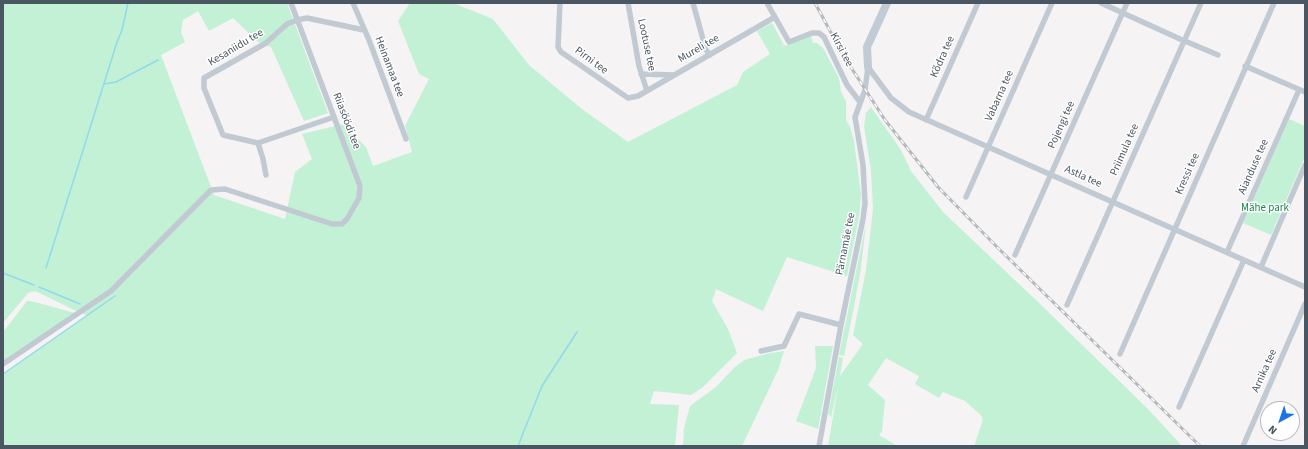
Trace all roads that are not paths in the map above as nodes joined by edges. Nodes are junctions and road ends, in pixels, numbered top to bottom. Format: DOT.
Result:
graph roads {
  1 [pos="292,3"];
  2 [pos="353,3"];
  3 [pos="560,3"];
  4 [pos="628,3"];
  5 [pos="693,3"];
  6 [pos="767,3"];
  7 [pos="887,3"];
  8 [pos="978,3"];
  9 [pos="1052,3"];
  10 [pos="1101,3"];
  11 [pos="1127,3"];
  12 [pos="1201,3"];
  13 [pos="1274,3"];
  14 [pos="1123,13"];
  15 [pos="775,17"];
  16 [pos="297,20"];
  17 [pos="364,30"];
  18 [pos="1183,40"];
  19 [pos="710,55"];
  20 [pos="1218,55"];
  21 [pos="1245,66"];
  22 [pos="868,67"];
  23 [pos="641,74"];
  24 [pos="675,75"];
  25 [pos="647,91"];
  26 [pos="1302,91"];
  27 [pos="632,98"];
  28 [pos="860,102"];
  29 [pos="334,117"];
  30 [pos="926,120"];
  31 [pos="406,139"];
  32 [pos="258,143"];
  33 [pos="988,147"];
  34 [pos="1305,166"];
  35 [pos="1051,174"];
  36 [pos="266,175"];
  37 [pos="966,197"];
  38 [pos="1114,202"];
  39 [pos="1175,229"];
  40 [pos="1227,252"];
  41 [pos="1015,255"];
  42 [pos="1244,260"];
  43 [pos="1261,267"];
  44 [pos="1305,287"];
  45 [pos="1305,304"];
  46 [pos="1067,305"];
  47 [pos="841,325"];
  48 [pos="761,351"];
  49 [pos="1120,354"];
  50 [pos="3,364"];
  51 [pos="1179,407"];
  52 [pos="819,446"];
  53 [pos="1243,446"];
  1 -- 16 [label="street, Riiasöödi tee"];
  2 -- 17 [label="street, Heinamaa tee"];
  3 -- 27 [label="street, Pirni tee"];
  4 -- 23 [label="street, Lootuse tee"];
  5 -- 19 [label="street"];
  6 -- 15 [label="street, Kirsi tee"];
  7 -- 22 [label="main road, Pärnamäe tee"];
  8 -- 30 [label="street, Kõdra tee"];
  9 -- 33 [label="street, Vabarna tee"];
  10 -- 14 [label="street"];
  11 -- 14 [label="street, Pojengi tee"];
  12 -- 18 [label="street, Priimula tee"];
  13 -- 21 [label="street, Kressi tee"];
  14 -- 18 [label="street"];
  14 -- 35 [label="street, Pojengi tee"];
  15 -- 19 [label="street, Mureli tee"];
  15 -- 28 [label="street, Kirsi tee"];
  16 -- 17 [label="street"];
  16 -- 29 [label="street, Riiasöödi tee"];
  16 -- 32 [label="street, Kesaniidu tee"];
  17 -- 31 [label="street, Heinamaa tee"];
  18 -- 20 [label="street"];
  18 -- 38 [label="street, Priimula tee"];
  19 -- 24 [label="street, Mureli tee"];
  21 -- 26 [label="street"];
  21 -- 39 [label="street, Kressi tee"];
  22 -- 28 [label="street, Pärnamäe tee"];
  22 -- 30 [label="street, Astla tee"];
  23 -- 24 [label="street"];
  23 -- 25 [label="street, Lootuse tee"];
  24 -- 25 [label="street, Mureli tee"];
  25 -- 27 [label="street, Mureli tee"];
  26 -- 40 [label="street, Aianduse tee"];
  28 -- 47 [label="street, Pärnamäe tee"];
  29 -- 32 [label="street"];
  29 -- 50 [label="street, Riiasöödi tee"];
  30 -- 33 [label="street, Astla tee"];
  32 -- 36 [label="street"];
  33 -- 35 [label="street, Astla tee"];
  33 -- 37 [label="street, Vabarna tee"];
  34 -- 43 [label="street"];
  35 -- 38 [label="street, Astla tee"];
  35 -- 41 [label="street, Pojengi tee"];
  38 -- 39 [label="street, Astla tee"];
  38 -- 46 [label="street, Priimula tee"];
  39 -- 40 [label="street, Astla tee"];
  39 -- 49 [label="street, Kressi tee"];
  40 -- 42 [label="street, Astla tee"];
  42 -- 43 [label="street, Astla tee"];
  42 -- 51 [label="street"];
  43 -- 44 [label="street, Astla tee"];
  45 -- 53 [label="street, Arnika tee"];
  47 -- 48 [label="street"];
  47 -- 52 [label="street, Pärnamäe tee"];
}
